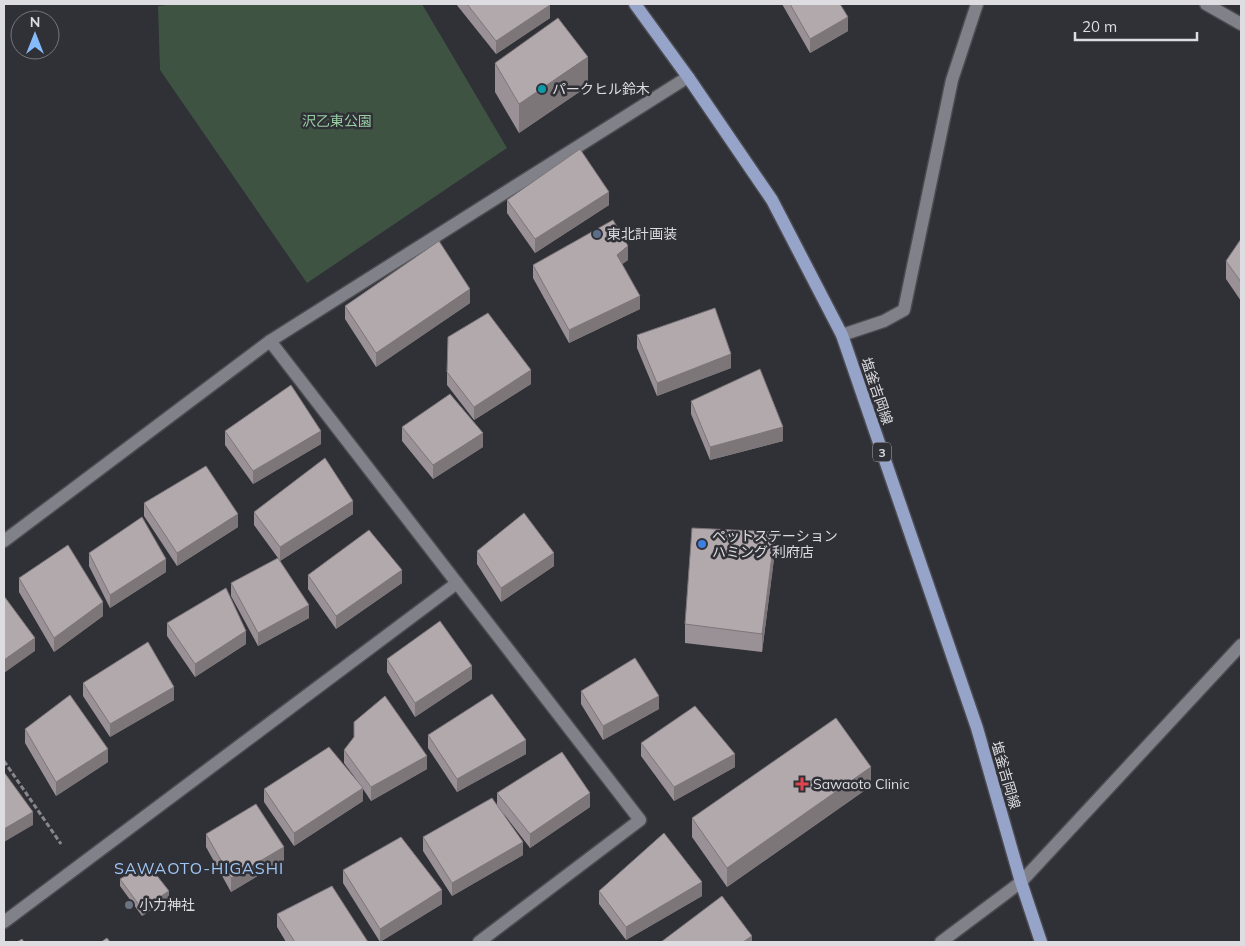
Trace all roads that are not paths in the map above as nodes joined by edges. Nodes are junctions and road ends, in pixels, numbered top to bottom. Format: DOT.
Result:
graph roads {
  1 [pos="635,4"];
  2 [pos="977,4"];
  3 [pos="1206,4"];
  4 [pos="1241,24"];
  5 [pos="688,77"];
  6 [pos="842,335"];
  7 [pos="270,341"];
  8 [pos="4,541"];
  9 [pos="457,583"];
  10 [pos="1241,645"];
  11 [pos="1021,882"];
  12 [pos="4,922"];
  13 [pos="479,942"];
  14 [pos="941,942"];
  15 [pos="1041,942"];
  1 -- 5 [label="main road, 塩釜吉岡線 / 3"];
  2 -- 6 [label="street"];
  3 -- 4 [label="street"];
  5 -- 6 [label="main road, 塩釜吉岡線 / 3"];
  5 -- 7 [label="street"];
  6 -- 11 [label="main road, 塩釜吉岡線 / 3"];
  7 -- 8 [label="street"];
  7 -- 9 [label="street"];
  9 -- 12 [label="street"];
  9 -- 13 [label="street"];
  10 -- 11 [label="street"];
  11 -- 14 [label="street"];
  11 -- 15 [label="main road, 塩釜吉岡線 / 3"];
}
